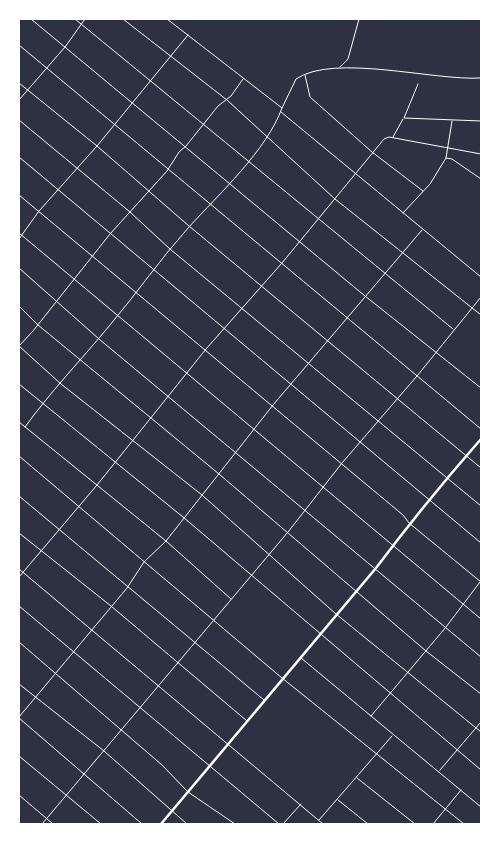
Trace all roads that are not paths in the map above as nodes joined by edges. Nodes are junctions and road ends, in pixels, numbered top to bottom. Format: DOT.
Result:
graph roads {
  1 [pos="31,19"];
  2 [pos="75,19"];
  3 [pos="85,19"];
  4 [pos="123,19"];
  5 [pos="167,19"];
  6 [pos="359,19"];
  7 [pos="81,24"];
  8 [pos="188,35"];
  9 [pos="19,45"];
  10 [pos="65,47"];
  11 [pos="170,57"];
  12 [pos="340,67"];
  13 [pos="45,68"];
  14 [pos="305,74"];
  15 [pos="243,78"];
  16 [pos="481,78"];
  17 [pos="151,80"];
  18 [pos="19,83"];
  19 [pos="418,84"];
  20 [pos="27,90"];
  21 [pos="19,100"];
  22 [pos="227,100"];
  23 [pos="133,103"];
  24 [pos="282,108"];
  25 [pos="280,112"];
  26 [pos="404,118"];
  27 [pos="19,120"];
  28 [pos="452,120"];
  29 [pos="481,121"];
  30 [pos="205,124"];
  31 [pos="114,126"];
  32 [pos="266,138"];
  33 [pos="392,138"];
  34 [pos="97,146"];
  35 [pos="186,146"];
  36 [pos="447,148"];
  37 [pos="372,152"];
  38 [pos="481,154"];
  39 [pos="19,157"];
  40 [pos="446,158"];
  41 [pos="248,160"];
  42 [pos="78,168"];
  43 [pos="168,169"];
  44 [pos="355,172"];
  45 [pos="481,179"];
  46 [pos="229,183"];
  47 [pos="59,188"];
  48 [pos="149,190"];
  49 [pos="423,191"];
  50 [pos="19,194"];
  51 [pos="335,199"];
  52 [pos="211,205"];
  53 [pos="39,211"];
  54 [pos="130,212"];
  55 [pos="403,214"];
  56 [pos="318,219"];
  57 [pos="189,226"];
  58 [pos="422,230"];
  59 [pos="19,233"];
  60 [pos="110,234"];
  61 [pos="22,235"];
  62 [pos="19,239"];
  63 [pos="299,241"];
  64 [pos="170,249"];
  65 [pos="402,254"];
  66 [pos="93,256"];
  67 [pos="282,263"];
  68 [pos="19,268"];
  69 [pos="154,271"];
  70 [pos="384,274"];
  71 [pos="481,277"];
  72 [pos="74,279"];
  73 [pos="262,286"];
  74 [pos="136,292"];
  75 [pos="365,296"];
  76 [pos="481,297"];
  77 [pos="56,300"];
  78 [pos="19,306"];
  79 [pos="242,307"];
  80 [pos="473,307"];
  81 [pos="481,315"];
  82 [pos="118,316"];
  83 [pos="348,318"];
  84 [pos="38,325"];
  85 [pos="224,329"];
  86 [pos="454,330"];
  87 [pos="99,339"];
  88 [pos="329,341"];
  89 [pos="19,346"];
  90 [pos="206,349"];
  91 [pos="436,353"];
  92 [pos="80,359"];
  93 [pos="308,363"];
  94 [pos="188,374"];
  95 [pos="417,376"];
  96 [pos="19,384"];
  97 [pos="61,384"];
  98 [pos="292,384"];
  99 [pos="481,388"];
  100 [pos="170,396"];
  101 [pos="398,398"];
  102 [pos="42,404"];
  103 [pos="273,405"];
  104 [pos="152,417"];
  105 [pos="377,420"];
  106 [pos="19,422"];
  107 [pos="25,427"];
  108 [pos="256,430"];
  109 [pos="481,430"];
  110 [pos="133,439"];
  111 [pos="481,439"];
  112 [pos="360,441"];
  113 [pos="238,452"];
  114 [pos="467,455"];
  115 [pos="19,456"];
  116 [pos="116,462"];
  117 [pos="342,463"];
  118 [pos="481,468"];
  119 [pos="219,474"];
  120 [pos="447,477"];
  121 [pos="97,485"];
  122 [pos="325,487"];
  123 [pos="202,495"];
  124 [pos="19,496"];
  125 [pos="429,499"];
  126 [pos="79,506"];
  127 [pos="481,506"];
  128 [pos="306,511"];
  129 [pos="184,517"];
  130 [pos="409,523"];
  131 [pos="58,530"];
  132 [pos="288,532"];
  133 [pos="19,533"];
  134 [pos="166,541"];
  135 [pos="481,543"];
  136 [pos="392,547"];
  137 [pos="41,551"];
  138 [pos="269,554"];
  139 [pos="144,562"];
  140 [pos="376,568"];
  141 [pos="19,570"];
  142 [pos="23,573"];
  143 [pos="251,576"];
  144 [pos="19,577"];
  145 [pos="481,581"];
  146 [pos="127,588"];
  147 [pos="356,592"];
  148 [pos="232,599"];
  149 [pos="463,605"];
  150 [pos="19,606"];
  151 [pos="111,606"];
  152 [pos="336,614"];
  153 [pos="481,619"];
  154 [pos="214,620"];
  155 [pos="446,627"];
  156 [pos="91,629"];
  157 [pos="319,634"];
  158 [pos="19,642"];
  159 [pos="194,643"];
  160 [pos="73,651"];
  161 [pos="426,651"];
  162 [pos="300,657"];
  163 [pos="481,657"];
  164 [pos="177,663"];
  165 [pos="408,672"];
  166 [pos="56,673"];
  167 [pos="282,678"];
  168 [pos="19,684"];
  169 [pos="158,686"];
  170 [pos="391,693"];
  171 [pos="481,694"];
  172 [pos="35,698"];
  173 [pos="264,700"];
  174 [pos="140,708"];
  175 [pos="371,717"];
  176 [pos="19,718"];
  177 [pos="246,721"];
  178 [pos="481,722"];
  179 [pos="476,728"];
  180 [pos="121,730"];
  181 [pos="481,732"];
  182 [pos="393,735"];
  183 [pos="227,745"];
  184 [pos="457,750"];
  185 [pos="104,751"];
  186 [pos="376,755"];
  187 [pos="19,756"];
  188 [pos="209,766"];
  189 [pos="481,770"];
  190 [pos="439,771"];
  191 [pos="85,774"];
  192 [pos="357,777"];
  193 [pos="461,790"];
  194 [pos="188,792"];
  195 [pos="19,794"];
  196 [pos="66,796"];
  197 [pos="338,800"];
  198 [pos="301,804"];
  199 [pos="481,807"];
  200 [pos="446,809"];
  201 [pos="171,811"];
  202 [pos="46,819"];
  203 [pos="319,821"];
  204 [pos="42,824"];
  205 [pos="53,824"];
  206 [pos="101,824"];
  207 [pos="142,824"];
  208 [pos="161,824"];
  209 [pos="187,824"];
  210 [pos="235,824"];
  211 [pos="279,824"];
  212 [pos="283,824"];
  213 [pos="323,824"];
  214 [pos="368,824"];
  215 [pos="415,824"];
  216 [pos="433,824"];
  217 [pos="464,824"];
  1 -- 10 [label="street"];
  2 -- 7 [label="street"];
  3 -- 7 [label="street"];
  4 -- 11 [label="street"];
  5 -- 8 [label="street"];
  6 -- 12 [label="street"];
  7 -- 10 [label="street"];
  7 -- 17 [label="street"];
  8 -- 11 [label="street"];
  8 -- 15 [label="street"];
  9 -- 13 [label="street"];
  10 -- 13 [label="street"];
  10 -- 23 [label="street"];
  11 -- 17 [label="street"];
  11 -- 22 [label="street"];
  12 -- 14 [label="street"];
  12 -- 16 [label="street"];
  13 -- 20 [label="street"];
  13 -- 31 [label="street"];
  14 -- 24 [label="street"];
  14 -- 37 [label="street"];
  15 -- 22 [label="street"];
  15 -- 24 [label="street"];
  17 -- 23 [label="street"];
  17 -- 30 [label="street"];
  18 -- 20 [label="street"];
  19 -- 26 [label="street"];
  20 -- 21 [label="street"];
  20 -- 34 [label="street"];
  22 -- 30 [label="street"];
  22 -- 32 [label="street"];
  23 -- 31 [label="street"];
  23 -- 35 [label="street"];
  24 -- 25 [label="street"];
  25 -- 32 [label="street"];
  25 -- 44 [label="street"];
  26 -- 28 [label="street"];
  26 -- 33 [label="street"];
  27 -- 42 [label="street"];
  28 -- 29 [label="street"];
  28 -- 36 [label="street"];
  30 -- 35 [label="street"];
  30 -- 41 [label="street"];
  31 -- 34 [label="street"];
  31 -- 43 [label="street"];
  32 -- 41 [label="street"];
  32 -- 51 [label="street"];
  33 -- 36 [label="street"];
  33 -- 37 [label="street"];
  34 -- 42 [label="street"];
  34 -- 48 [label="street"];
  35 -- 43 [label="street"];
  35 -- 46 [label="street"];
  36 -- 38 [label="street"];
  36 -- 40 [label="street"];
  37 -- 44 [label="street"];
  37 -- 49 [label="street"];
  39 -- 47 [label="street"];
  40 -- 45 [label="street"];
  40 -- 49 [label="street"];
  41 -- 46 [label="street"];
  41 -- 56 [label="street"];
  42 -- 47 [label="street"];
  42 -- 54 [label="street"];
  43 -- 48 [label="street"];
  43 -- 52 [label="street"];
  44 -- 51 [label="street"];
  44 -- 55 [label="street"];
  46 -- 52 [label="street"];
  46 -- 63 [label="street"];
  47 -- 53 [label="street"];
  47 -- 60 [label="street"];
  48 -- 54 [label="street"];
  48 -- 57 [label="street"];
  49 -- 55 [label="street"];
  50 -- 53 [label="street"];
  51 -- 56 [label="street"];
  51 -- 65 [label="street"];
  52 -- 57 [label="street"];
  52 -- 67 [label="street"];
  53 -- 61 [label="street"];
  53 -- 66 [label="street"];
  54 -- 60 [label="street"];
  54 -- 64 [label="street"];
  55 -- 58 [label="street"];
  56 -- 63 [label="street"];
  56 -- 70 [label="street"];
  57 -- 64 [label="street"];
  57 -- 73 [label="street"];
  58 -- 65 [label="street"];
  58 -- 71 [label="street"];
  59 -- 61 [label="street"];
  60 -- 66 [label="street"];
  60 -- 69 [label="street"];
  61 -- 62 [label="street"];
  61 -- 72 [label="street"];
  63 -- 67 [label="street"];
  63 -- 75 [label="street"];
  64 -- 69 [label="street"];
  64 -- 79 [label="street"];
  65 -- 70 [label="street"];
  65 -- 80 [label="street"];
  66 -- 72 [label="street"];
  66 -- 74 [label="street"];
  67 -- 73 [label="street"];
  67 -- 83 [label="street"];
  68 -- 77 [label="street"];
  69 -- 74 [label="street"];
  69 -- 85 [label="street"];
  70 -- 75 [label="street"];
  70 -- 86 [label="street"];
  72 -- 77 [label="street"];
  72 -- 82 [label="street"];
  73 -- 79 [label="street"];
  73 -- 88 [label="street"];
  74 -- 82 [label="street"];
  74 -- 90 [label="street"];
  75 -- 83 [label="street"];
  75 -- 91 [label="street"];
  76 -- 80 [label="street"];
  77 -- 84 [label="street"];
  77 -- 87 [label="street"];
  78 -- 84 [label="street"];
  79 -- 85 [label="street"];
  79 -- 93 [label="street"];
  80 -- 81 [label="street"];
  80 -- 86 [label="street"];
  82 -- 87 [label="street"];
  82 -- 94 [label="street"];
  83 -- 88 [label="street"];
  83 -- 95 [label="street"];
  84 -- 89 [label="street"];
  84 -- 92 [label="street"];
  85 -- 90 [label="street"];
  85 -- 98 [label="street"];
  86 -- 91 [label="street"];
  87 -- 92 [label="street"];
  87 -- 100 [label="street"];
  88 -- 93 [label="street"];
  88 -- 101 [label="street"];
  89 -- 97 [label="street"];
  90 -- 94 [label="street"];
  90 -- 103 [label="street"];
  91 -- 95 [label="street"];
  91 -- 99 [label="street"];
  92 -- 97 [label="street"];
  92 -- 104 [label="street"];
  93 -- 98 [label="street"];
  93 -- 105 [label="street"];
  94 -- 100 [label="street"];
  94 -- 108 [label="street"];
  95 -- 101 [label="street"];
  95 -- 109 [label="street"];
  96 -- 102 [label="street"];
  97 -- 102 [label="street"];
  97 -- 110 [label="street"];
  98 -- 103 [label="street"];
  98 -- 112 [label="street"];
  100 -- 104 [label="street"];
  100 -- 113 [label="street"];
  101 -- 105 [label="street"];
  101 -- 114 [label="street"];
  102 -- 107 [label="street"];
  102 -- 116 [label="street"];
  103 -- 108 [label="street"];
  103 -- 117 [label="street"];
  104 -- 110 [label="street"];
  104 -- 119 [label="street"];
  105 -- 112 [label="street"];
  105 -- 120 [label="street"];
  106 -- 107 [label="street"];
  107 -- 121 [label="street"];
  108 -- 113 [label="street"];
  108 -- 122 [label="street"];
  110 -- 116 [label="street"];
  110 -- 123 [label="street"];
  111 -- 114 [label="highway"];
  112 -- 117 [label="street"];
  112 -- 125 [label="street"];
  113 -- 119 [label="street"];
  113 -- 128 [label="street"];
  114 -- 118 [label="street"];
  114 -- 120 [label="highway"];
  115 -- 126 [label="street"];
  116 -- 121 [label="street"];
  116 -- 129 [label="street"];
  117 -- 122 [label="street"];
  117 -- 130 [label="street"];
  119 -- 123 [label="street"];
  119 -- 132 [label="street"];
  120 -- 125 [label="highway"];
  120 -- 127 [label="street"];
  121 -- 126 [label="street"];
  121 -- 134 [label="street"];
  122 -- 128 [label="street"];
  122 -- 136 [label="street"];
  123 -- 129 [label="street"];
  123 -- 138 [label="street"];
  124 -- 131 [label="street"];
  125 -- 130 [label="highway"];
  125 -- 135 [label="street"];
  126 -- 131 [label="street"];
  126 -- 139 [label="street"];
  128 -- 132 [label="street"];
  128 -- 140 [label="street"];
  129 -- 134 [label="street"];
  129 -- 143 [label="street"];
  130 -- 136 [label="highway"];
  130 -- 145 [label="street"];
  131 -- 137 [label="street"];
  131 -- 146 [label="street"];
  132 -- 138 [label="street"];
  132 -- 147 [label="street"];
  133 -- 137 [label="street"];
  134 -- 139 [label="street"];
  134 -- 148 [label="street"];
  136 -- 140 [label="highway"];
  136 -- 149 [label="street"];
  137 -- 142 [label="street"];
  137 -- 151 [label="street"];
  138 -- 143 [label="street"];
  138 -- 152 [label="street"];
  139 -- 146 [label="street"];
  139 -- 154 [label="street"];
  140 -- 147 [label="highway"];
  140 -- 155 [label="street"];
  141 -- 142 [label="street"];
  142 -- 144 [label="street"];
  142 -- 156 [label="street"];
  143 -- 148 [label="street"];
  143 -- 157 [label="street"];
  145 -- 149 [label="street"];
  146 -- 151 [label="street"];
  146 -- 159 [label="street"];
  147 -- 152 [label="highway"];
  147 -- 161 [label="street"];
  148 -- 154 [label="street"];
  149 -- 153 [label="street"];
  149 -- 155 [label="street"];
  150 -- 160 [label="street"];
  151 -- 156 [label="street"];
  151 -- 164 [label="street"];
  152 -- 157 [label="highway"];
  152 -- 165 [label="street"];
  154 -- 159 [label="street"];
  154 -- 167 [label="street"];
  155 -- 161 [label="street"];
  155 -- 163 [label="street"];
  156 -- 160 [label="street"];
  156 -- 169 [label="street"];
  157 -- 162 [label="highway"];
  157 -- 170 [label="street"];
  158 -- 166 [label="street"];
  159 -- 164 [label="street"];
  159 -- 173 [label="street"];
  160 -- 166 [label="street"];
  160 -- 174 [label="street"];
  161 -- 165 [label="street"];
  161 -- 171 [label="street"];
  162 -- 167 [label="highway"];
  162 -- 175 [label="street"];
  164 -- 169 [label="street"];
  164 -- 177 [label="street"];
  165 -- 170 [label="street"];
  165 -- 179 [label="street"];
  166 -- 172 [label="street"];
  166 -- 180 [label="street"];
  167 -- 173 [label="highway"];
  167 -- 186 [label="street"];
  168 -- 172 [label="street"];
  169 -- 174 [label="street"];
  169 -- 183 [label="street"];
  170 -- 175 [label="street"];
  170 -- 184 [label="street"];
  172 -- 176 [label="street"];
  172 -- 185 [label="street"];
  173 -- 177 [label="highway"];
  174 -- 180 [label="street"];
  174 -- 188 [label="street"];
  175 -- 182 [label="street"];
  176 -- 191 [label="street"];
  177 -- 183 [label="highway"];
  178 -- 179 [label="street"];
  179 -- 181 [label="street"];
  179 -- 184 [label="street"];
  180 -- 185 [label="street"];
  180 -- 194 [label="street"];
  182 -- 186 [label="street"];
  182 -- 190 [label="street"];
  183 -- 188 [label="highway"];
  183 -- 198 [label="street"];
  184 -- 189 [label="street"];
  184 -- 190 [label="street"];
  185 -- 191 [label="street"];
  185 -- 201 [label="street"];
  186 -- 192 [label="street"];
  186 -- 200 [label="street"];
  187 -- 196 [label="street"];
  188 -- 194 [label="highway"];
  188 -- 211 [label="street"];
  190 -- 193 [label="street"];
  191 -- 196 [label="street"];
  191 -- 207 [label="street"];
  192 -- 197 [label="street"];
  192 -- 215 [label="street"];
  193 -- 199 [label="street"];
  193 -- 200 [label="street"];
  194 -- 201 [label="highway"];
  194 -- 210 [label="street"];
  195 -- 202 [label="street"];
  196 -- 202 [label="street"];
  196 -- 206 [label="street"];
  197 -- 203 [label="street"];
  197 -- 214 [label="street"];
  198 -- 203 [label="street"];
  198 -- 212 [label="street"];
  200 -- 216 [label="street"];
  200 -- 217 [label="street"];
  201 -- 208 [label="highway"];
  201 -- 209 [label="street"];
  202 -- 204 [label="street"];
  202 -- 205 [label="street"];
  203 -- 213 [label="street"];
}
